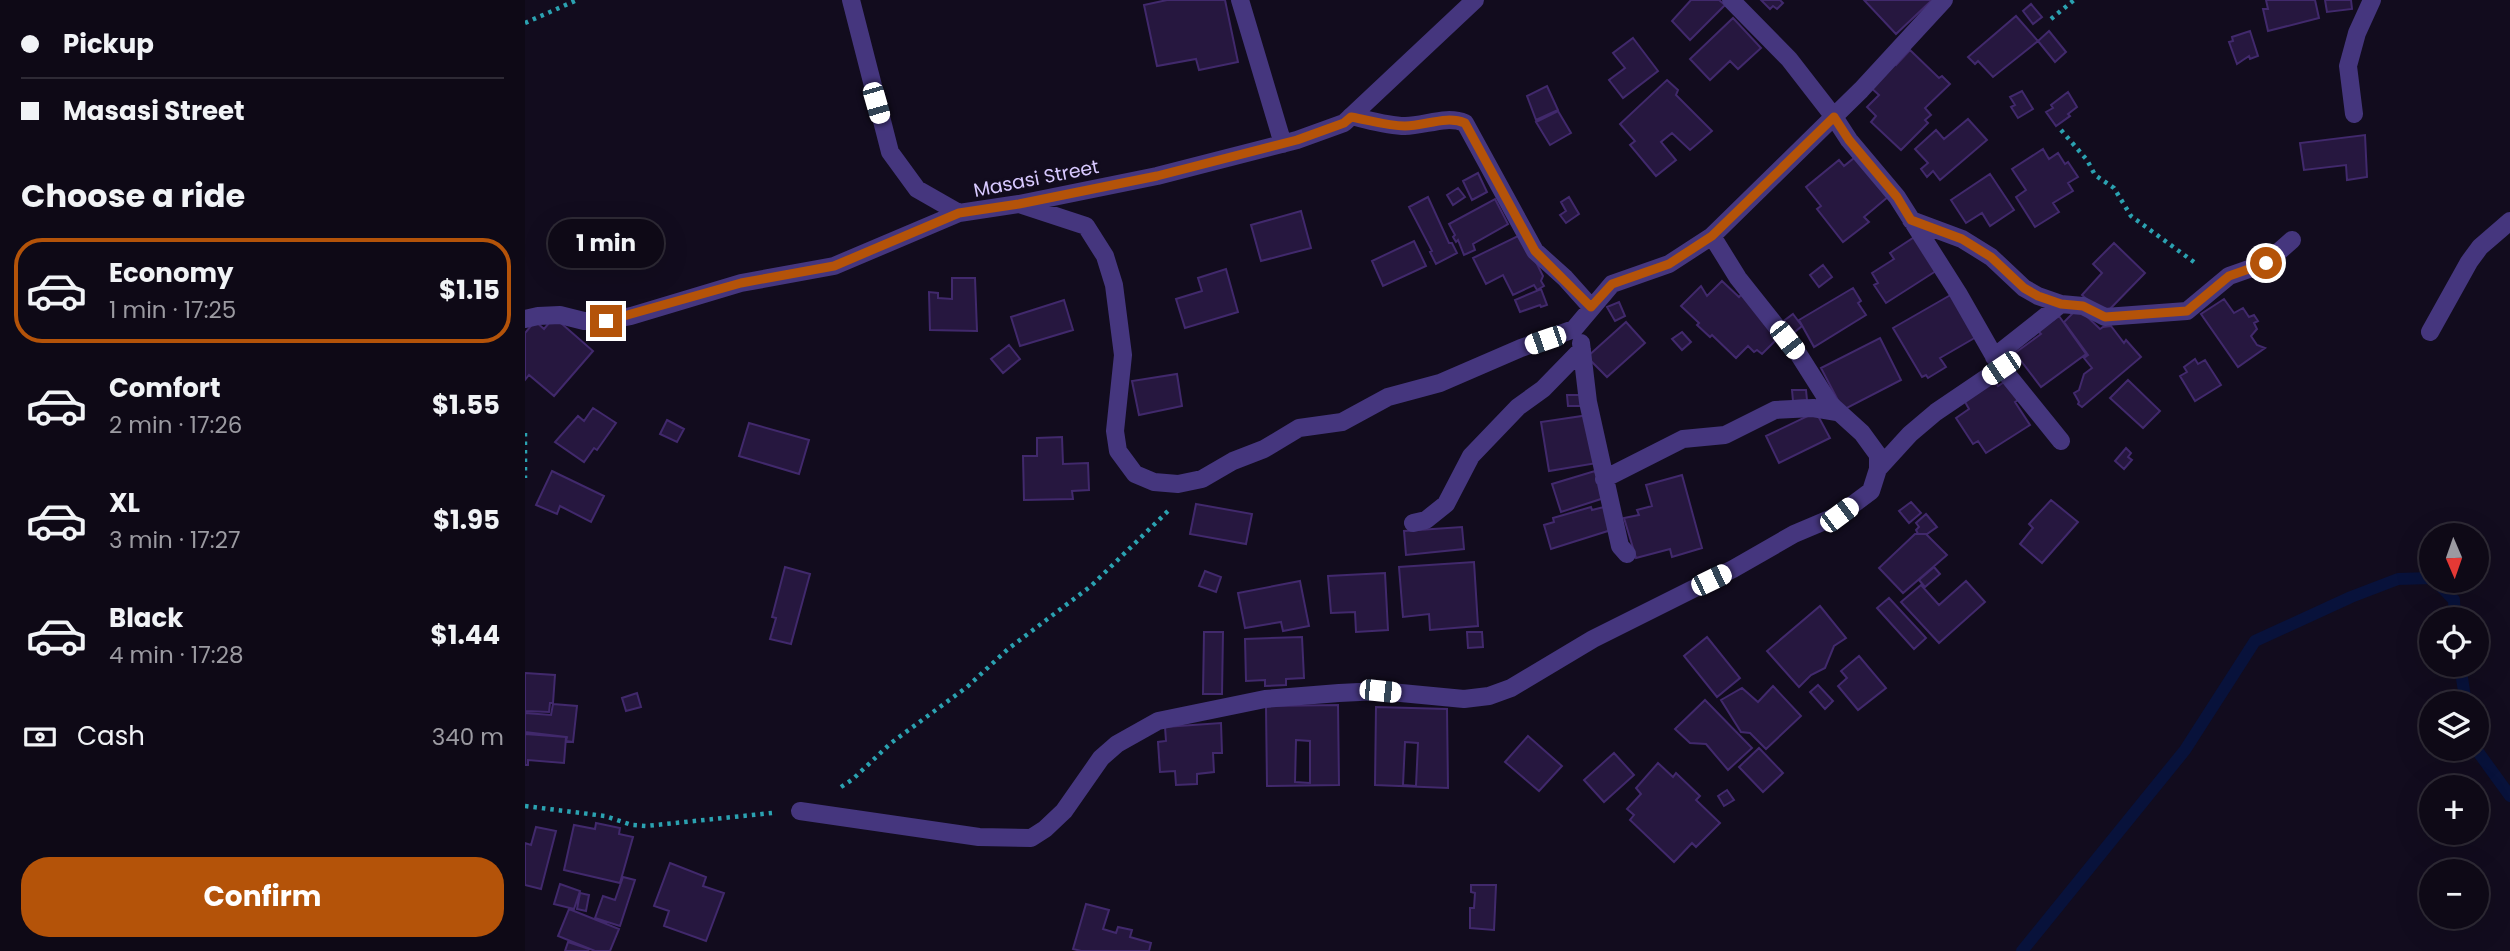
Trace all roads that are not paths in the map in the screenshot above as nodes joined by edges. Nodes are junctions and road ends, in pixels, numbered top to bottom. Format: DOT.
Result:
graph roads {
  1 [pos="851,0"];
  2 [pos="1240,0"];
  3 [pos="1475,0"];
  4 [pos="1731,0"];
  5 [pos="1944,0"];
  6 [pos="2372,0"];
  7 [pos="2354,114"];
  8 [pos="1351,117"];
  9 [pos="1834,117"];
  10 [pos="1283,144"];
  11 [pos="1019,204"];
  12 [pos="959,213"];
  13 [pos="1911,220"];
  14 [pos="2510,221"];
  15 [pos="1712,236"];
  16 [pos="2292,240"];
  17 [pos="2061,304"];
  18 [pos="1591,307"];
  19 [pos="525,320"];
  20 [pos="1579,325"];
  21 [pos="2430,332"];
  22 [pos="1582,349"];
  23 [pos="1998,362"];
  24 [pos="1837,412"];
  25 [pos="2061,441"];
  26 [pos="1878,469"];
  27 [pos="1604,479"];
  28 [pos="1413,523"];
  29 [pos="1627,554"];
  30 [pos="800,811"];
  1 -- 12 [label="street"];
  2 -- 10 [label="street"];
  3 -- 8 [label="street, Masasi Street"];
  4 -- 9 [label="street"];
  5 -- 9 [label="street"];
  6 -- 7 [label="street"];
  8 -- 10 [label="street, Masasi Street"];
  8 -- 18 [label="street"];
  9 -- 13 [label="street"];
  9 -- 15 [label="street"];
  10 -- 11 [label="street, Masasi Street"];
  11 -- 12 [label="street, Masasi Street"];
  11 -- 20 [label="street"];
  12 -- 19 [label="street, Masasi Street"];
  13 -- 17 [label="street"];
  13 -- 23 [label="street"];
  14 -- 21 [label="street"];
  15 -- 18 [label="street"];
  15 -- 24 [label="street"];
  16 -- 17 [label="street"];
  17 -- 23 [label="street"];
  18 -- 20 [label="street"];
  20 -- 22 [label="street"];
  22 -- 27 [label="street"];
  22 -- 28 [label="street"];
  23 -- 25 [label="street"];
  23 -- 26 [label="street"];
  24 -- 26 [label="street"];
  24 -- 27 [label="street"];
  26 -- 30 [label="street"];
  27 -- 29 [label="street"];
}
